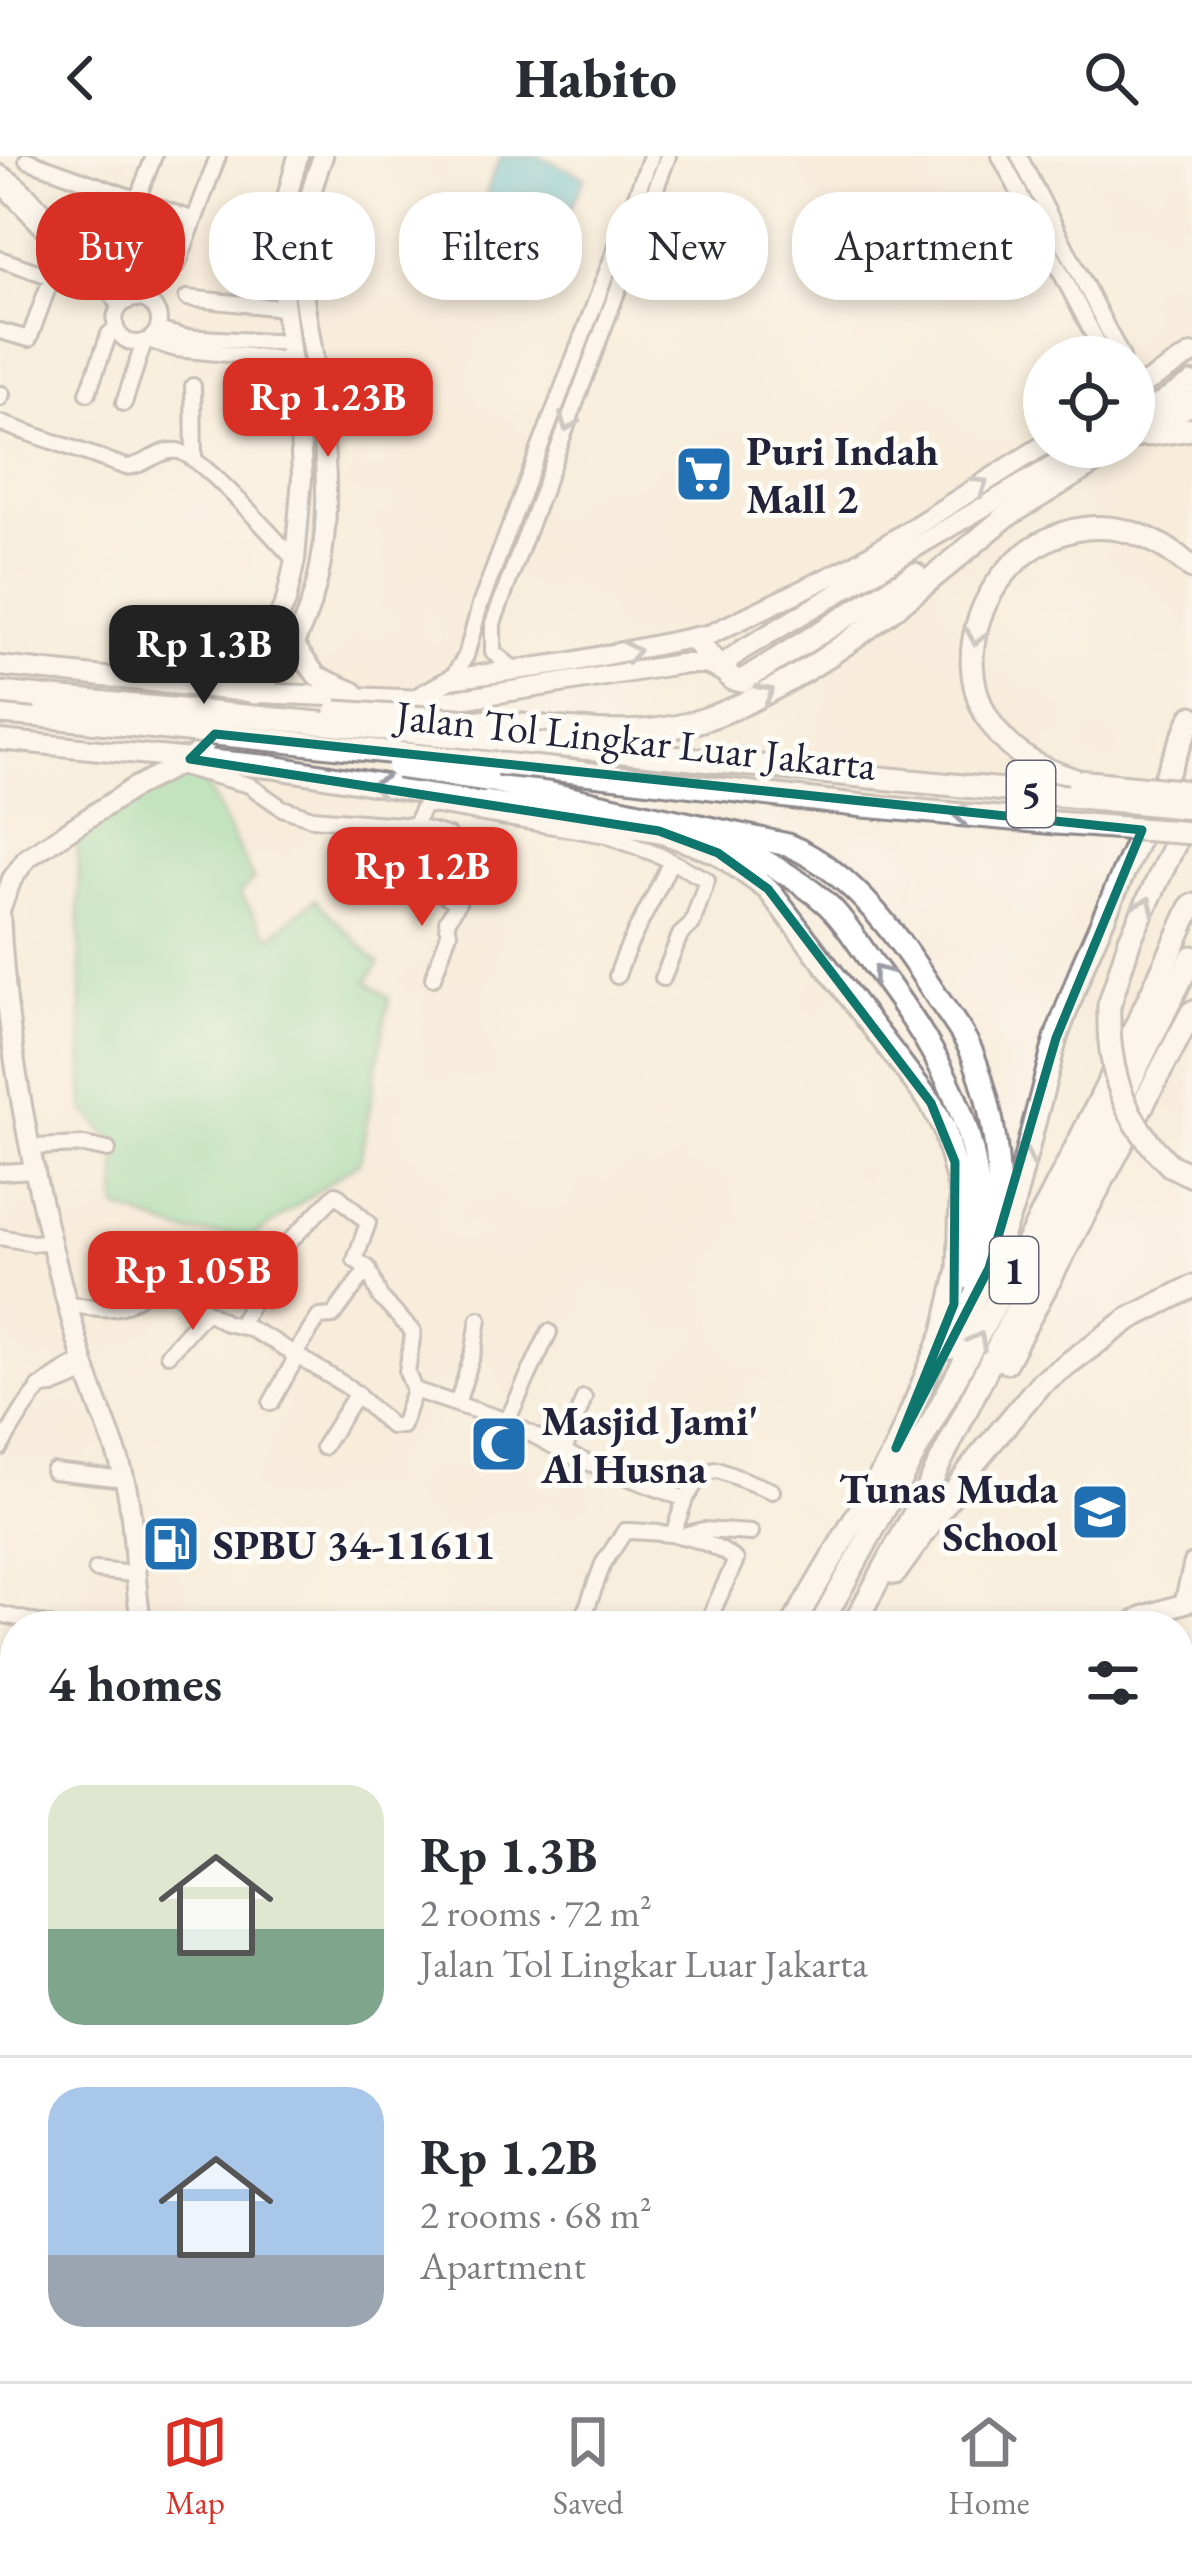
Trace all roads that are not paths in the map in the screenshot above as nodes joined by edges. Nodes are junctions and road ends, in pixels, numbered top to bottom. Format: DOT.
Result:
graph roads {
  1 [pos="154,156"];
  2 [pos="218,156"];
  3 [pos="298,156"];
  4 [pos="323,156"];
  5 [pos="651,156"];
  6 [pos="668,156"];
  7 [pos="1000,156"];
  8 [pos="1019,156"];
  9 [pos="28,158"];
  10 [pos="0,173"];
  11 [pos="0,184"];
  12 [pos="17,189"];
  13 [pos="116,192"];
  14 [pos="140,192"];
  15 [pos="36,208"];
  16 [pos="36,214"];
  17 [pos="185,217"];
  18 [pos="194,220"];
  19 [pos="185,245"];
  20 [pos="0,259"];
  21 [pos="36,272"];
  22 [pos="187,298"];
  23 [pos="44,300"];
  24 [pos="115,300"];
  25 [pos="134,300"];
  26 [pos="143,300"];
  27 [pos="119,307"];
  28 [pos="282,308"];
  29 [pos="116,328"];
  30 [pos="0,331"];
  31 [pos="1094,336"];
  32 [pos="1111,336"];
  33 [pos="149,338"];
  34 [pos="290,352"];
  35 [pos="1192,354"];
  36 [pos="574,359"];
  37 [pos="590,365"];
  38 [pos="1155,374"];
  39 [pos="1192,382"];
  40 [pos="193,386"];
  41 [pos="88,393"];
  42 [pos="124,403"];
  43 [pos="1192,403"];
  44 [pos="1155,413"];
  45 [pos="1155,420"];
  46 [pos="0,423"];
  47 [pos="1155,428"];
  48 [pos="1192,430"];
  49 [pos="1023,459"];
  50 [pos="194,460"];
  51 [pos="1050,468"];
  52 [pos="1085,468"];
  53 [pos="1009,514"];
  54 [pos="323,551"];
  55 [pos="295,560"];
  56 [pos="1192,568"];
  57 [pos="740,621"];
  58 [pos="693,639"];
  59 [pos="294,646"];
  60 [pos="750,646"];
  61 [pos="0,666"];
  62 [pos="34,670"];
  63 [pos="516,672"];
  64 [pos="724,672"];
  65 [pos="92,675"];
  66 [pos="451,679"];
  67 [pos="180,685"];
  68 [pos="228,690"];
  69 [pos="0,693"];
  70 [pos="256,693"];
  71 [pos="370,697"];
  72 [pos="415,699"];
  73 [pos="238,711"];
  74 [pos="0,712"];
  75 [pos="118,714"];
  76 [pos="1192,717"];
  77 [pos="0,740"];
  78 [pos="29,742"];
  79 [pos="60,745"];
  80 [pos="86,747"];
  81 [pos="139,752"];
  82 [pos="184,762"];
  83 [pos="135,787"];
  84 [pos="1192,792"];
  85 [pos="1192,807"];
  86 [pos="700,825"];
  87 [pos="414,826"];
  88 [pos="1185,835"];
  89 [pos="670,862"];
  90 [pos="1192,905"];
  91 [pos="0,910"];
  92 [pos="1192,957"];
  93 [pos="617,976"];
  94 [pos="433,978"];
  95 [pos="663,978"];
  96 [pos="1192,1012"];
  97 [pos="32,1147"];
  98 [pos="108,1150"];
  99 [pos="37,1170"];
  100 [pos="0,1172"];
  101 [pos="1192,1176"];
  102 [pos="0,1237"];
  103 [pos="52,1241"];
  104 [pos="368,1268"];
  105 [pos="989,1268"];
  106 [pos="1192,1287"];
  107 [pos="68,1305"];
  108 [pos="205,1312"];
  109 [pos="479,1319"];
  110 [pos="964,1322"];
  111 [pos="239,1326"];
  112 [pos="549,1332"];
  113 [pos="168,1354"];
  114 [pos="294,1357"];
  115 [pos="85,1366"];
  116 [pos="414,1390"];
  117 [pos="357,1393"];
  118 [pos="584,1398"];
  119 [pos="272,1402"];
  120 [pos="457,1404"];
  121 [pos="507,1421"];
  122 [pos="323,1447"];
  123 [pos="0,1448"];
  124 [pos="896,1448"];
  125 [pos="564,1451"];
  126 [pos="53,1471"];
  127 [pos="124,1479"];
  128 [pos="772,1491"];
  129 [pos="686,1499"];
  130 [pos="921,1501"];
  131 [pos="751,1533"];
  132 [pos="677,1535"];
  133 [pos="1192,1562"];
  134 [pos="96,1570"];
  135 [pos="133,1574"];
  136 [pos="1187,1603"];
  137 [pos="139,1611"];
  138 [pos="587,1611"];
  139 [pos="713,1611"];
  140 [pos="801,1611"];
  141 [pos="828,1611"];
  142 [pos="862,1611"];
  143 [pos="865,1611"];
  1 -- 14 [label="street"];
  2 -- 18 [label="street"];
  3 -- 28 [label="main road"];
  4 -- 54 [label="main road"];
  5 -- 36 [label="street"];
  6 -- 37 [label="street"];
  7 -- 31 [label="street"];
  8 -- 32 [label="street"];
  9 -- 12 [label="street"];
  9 -- 13 [label="street"];
  10 -- 12 [label="street"];
  11 -- 12 [label="street"];
  12 -- 15 [label="street"];
  12 -- 16 [label="street"];
  17 -- 18 [label="street"];
  18 -- 19 [label="street"];
  20 -- 21 [label="street"];
  22 -- 28 [label="street"];
  23 -- 30 [label="street"];
  24 -- 27 [label="street"];
  25 -- 27 [label="street"];
  26 -- 33 [label="street"];
  27 -- 29 [label="street"];
  28 -- 34 [label="main road"];
  29 -- 33 [label="street"];
  29 -- 41 [label="street"];
  33 -- 34 [label="street"];
  33 -- 42 [label="street"];
  34 -- 55 [label="main road"];
  35 -- 38 [label="main road"];
  36 -- 37 [label="street"];
  36 -- 66 [label="street"];
  37 -- 63 [label="street, one-way"];
  39 -- 44 [label="main road"];
  40 -- 50 [label="street"];
  43 -- 45 [label="highway"];
  46 -- 50 [label="street"];
  47 -- 48 [label="highway"];
  57 -- 49 [label="main road, one-way"];
  50 -- 55 [label="street"];
  51 -- 60 [label="main road"];
  52 -- 53 [label="highway"];
  53 -- 64 [label="highway"];
  75 -- 53 [label="highway, one-way, bridge"];
  54 -- 55 [label="main road"];
  54 -- 59 [label="main road"];
  55 -- 67 [label="main road"];
  56 -- 84 [label="highway, one-way, bridge"];
  57 -- 58 [label="main road"];
  57 -- 60 [label="main road"];
  63 -- 58 [label="main road, one-way"];
  58 -- 64 [label="highway"];
  59 -- 70 [label="main road"];
  59 -- 71 [label="main road"];
  60 -- 64 [label="main road"];
  61 -- 62 [label="main road"];
  62 -- 65 [label="main road"];
  62 -- 78 [label="main road"];
  63 -- 66 [label="main road"];
  64 -- 72 [label="main road"];
  65 -- 67 [label="main road"];
  65 -- 79 [label="main road"];
  65 -- 80 [label="main road"];
  66 -- 72 [label="main road"];
  67 -- 68 [label="main road"];
  68 -- 70 [label="main road"];
  68 -- 73 [label="main road"];
  69 -- 75 [label="highway, Jalan Tol Lingkar Luar Jakarta / 5, bridge"];
  70 -- 71 [label="main road"];
  70 -- 73 [label="main road"];
  71 -- 72 [label="main road"];
  73 -- 82 [label="main road"];
  74 -- 75 [label="highway, Jalan Tol Lingkar Luar Jakarta / 5, bridge"];
  75 -- 85 [label="highway, Jalan Tol Lingkar Luar Jakarta / 5, bridge"];
  75 -- 86 [label="highway, bridge"];
  88 -- 75 [label="highway, Jalan Tol Lingkar Luar Jakarta / 5, one-way, bridge"];
  105 -- 76 [label="highway, one-way"];
  77 -- 78 [label="main road"];
  78 -- 79 [label="main road"];
  79 -- 80 [label="main road"];
  80 -- 81 [label="main road"];
  81 -- 82 [label="main road"];
  81 -- 83 [label="main road"];
  82 -- 83 [label="main road"];
  82 -- 87 [label="street"];
  124 -- 82 [label="highway, one-way"];
  83 -- 91 [label="main road"];
  101 -- 85 [label="highway, one-way, bridge"];
  86 -- 105 [label="highway"];
  110 -- 86 [label="highway, one-way"];
  87 -- 89 [label="street"];
  87 -- 94 [label="street"];
  89 -- 93 [label="street"];
  89 -- 95 [label="street"];
  141 -- 90 [label="highway, 1, one-way"];
  91 -- 97 [label="main road"];
  92 -- 130 [label="highway, 1"];
  96 -- 130 [label="highway"];
  97 -- 98 [label="street"];
  97 -- 99 [label="main road"];
  99 -- 100 [label="street"];
  99 -- 103 [label="main road"];
  102 -- 103 [label="street"];
  103 -- 107 [label="main road"];
  104 -- 111 [label="street"];
  104 -- 114 [label="street"];
  104 -- 116 [label="street"];
  105 -- 110 [label="highway"];
  106 -- 143 [label="highway"];
  107 -- 108 [label="street"];
  107 -- 115 [label="main road"];
  108 -- 111 [label="street"];
  108 -- 113 [label="street"];
  109 -- 120 [label="street"];
  110 -- 124 [label="highway"];
  111 -- 114 [label="street"];
  112 -- 121 [label="street"];
  114 -- 117 [label="street"];
  114 -- 119 [label="street"];
  115 -- 123 [label="street"];
  115 -- 127 [label="main road"];
  116 -- 117 [label="street"];
  116 -- 120 [label="street"];
  117 -- 122 [label="street"];
  118 -- 125 [label="street"];
  120 -- 121 [label="street"];
  121 -- 125 [label="street"];
  124 -- 140 [label="highway"];
  125 -- 129 [label="street"];
  126 -- 127 [label="street"];
  127 -- 135 [label="main road"];
  128 -- 129 [label="street"];
  129 -- 132 [label="street"];
  130 -- 142 [label="highway, 1"];
  131 -- 132 [label="street"];
  132 -- 138 [label="street"];
  132 -- 139 [label="street"];
  133 -- 136 [label="street"];
  134 -- 135 [label="street"];
  135 -- 137 [label="main road"];
}
